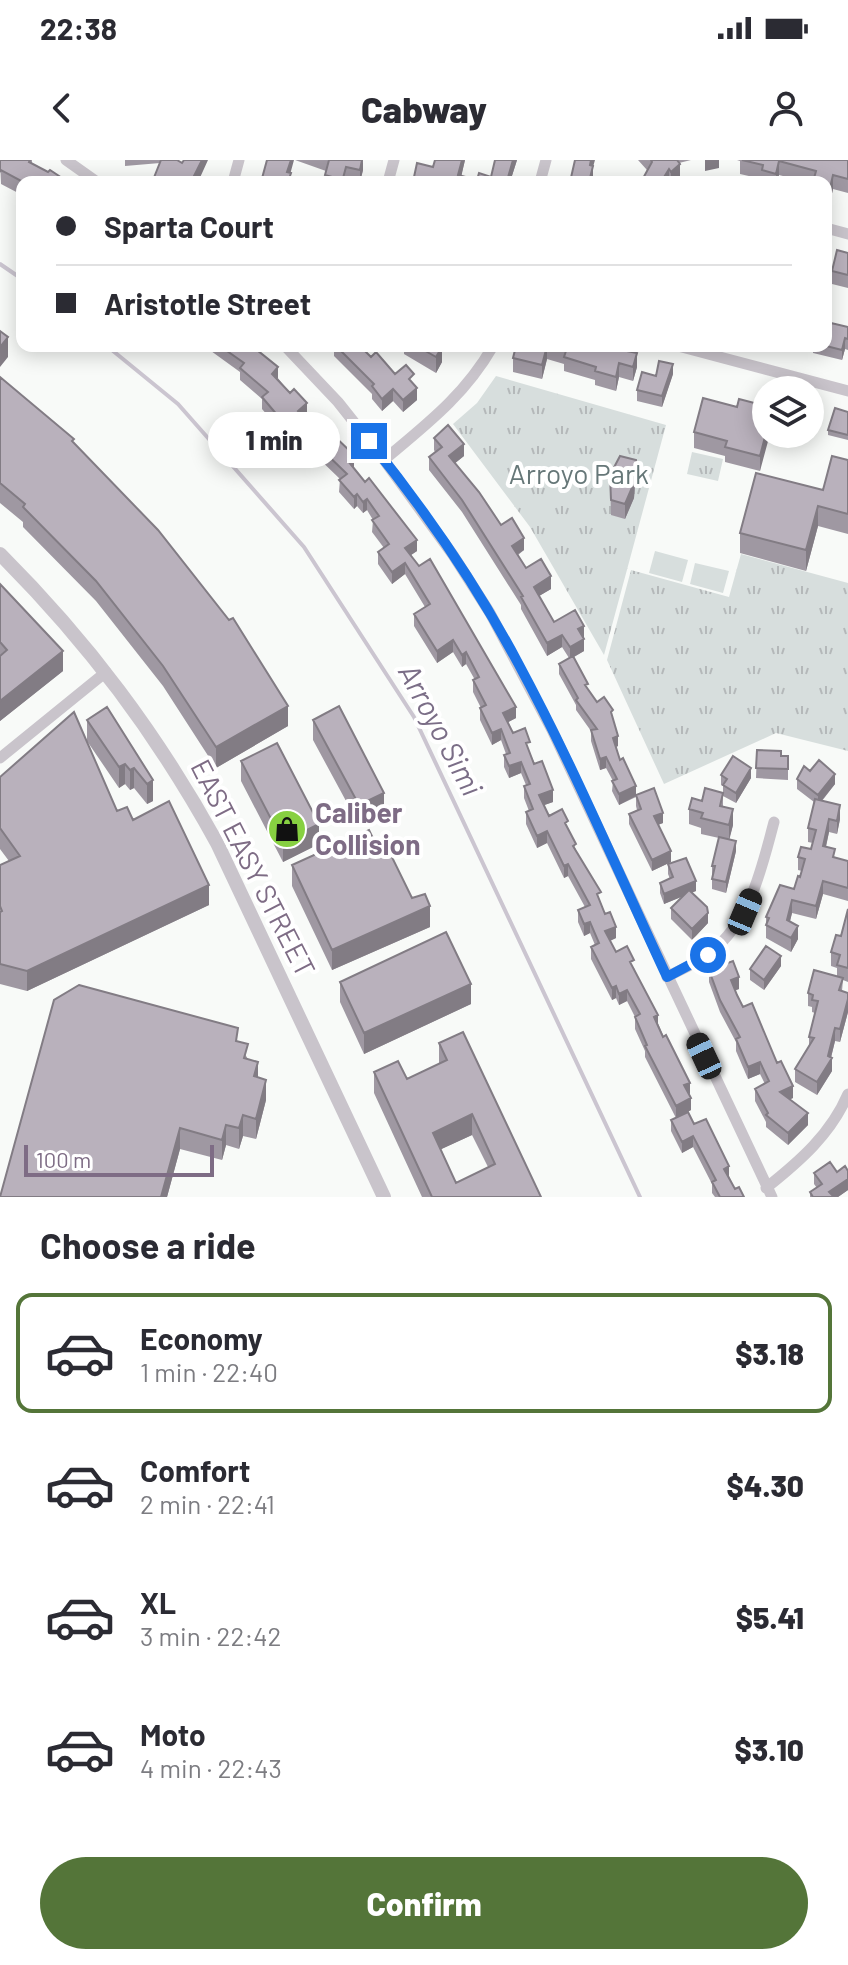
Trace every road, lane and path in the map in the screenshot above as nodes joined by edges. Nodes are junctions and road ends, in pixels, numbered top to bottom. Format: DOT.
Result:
graph roads {
  1 [pos="66,160"];
  2 [pos="86,166"];
  3 [pos="294,352"];
  4 [pos="489,352"];
  5 [pos="701,352"];
  6 [pos="848,391"];
  7 [pos="384,460"];
  8 [pos="0,554"];
  9 [pos="106,672"];
  10 [pos="0,758"];
  11 [pos="774,822"];
  12 [pos="667,977"];
  13 [pos="848,1094"];
  14 [pos="769,1192"];
  15 [pos="384,1197"];
  1 -- 2 [label="street"];
  3 -- 7 [label="street"];
  4 -- 7 [label="street"];
  5 -- 6 [label="street"];
  7 -- 12 [label="street"];
  8 -- 9 [label="street, EAST EASY STREET"];
  9 -- 10 [label="street"];
  9 -- 15 [label="street, EAST EASY STREET"];
  11 -- 12 [label="street"];
  12 -- 14 [label="street"];
  13 -- 14 [label="street"];
}
